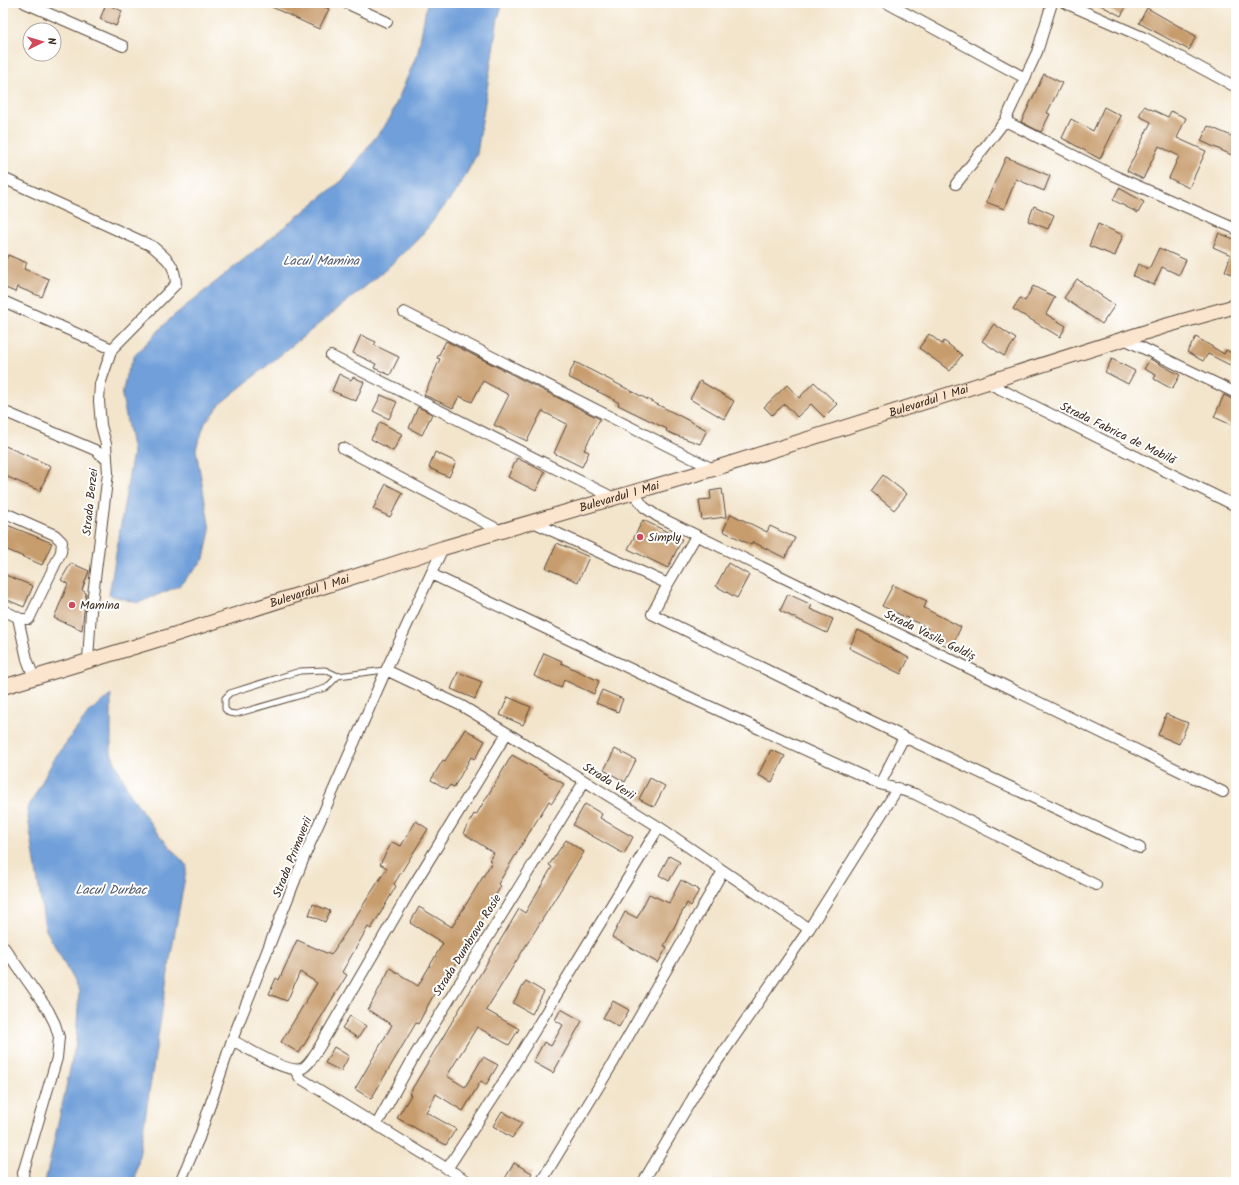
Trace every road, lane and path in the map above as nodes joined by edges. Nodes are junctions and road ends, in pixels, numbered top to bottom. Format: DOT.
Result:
graph roads {
  1 [pos="25,3"];
  2 [pos="346,3"];
  3 [pos="886,3"];
  4 [pos="1052,3"];
  5 [pos="1065,3"];
  6 [pos="387,22"];
  7 [pos="123,46"];
  8 [pos="1024,78"];
  9 [pos="1236,87"];
  10 [pos="1004,121"];
  11 [pos="3,178"];
  12 [pos="956,184"];
  13 [pos="1236,229"];
  14 [pos="3,301"];
  15 [pos="1235,307"];
  16 [pos="404,312"];
  17 [pos="1124,339"];
  18 [pos="112,349"];
  19 [pos="331,356"];
  20 [pos="988,383"];
  21 [pos="1236,392"];
  22 [pos="3,411"];
  23 [pos="343,448"];
  24 [pos="106,459"];
  25 [pos="712,469"];
  26 [pos="633,492"];
  27 [pos="614,498"];
  28 [pos="1236,506"];
  29 [pos="3,512"];
  30 [pos="533,522"];
  31 [pos="501,531"];
  32 [pos="696,536"];
  33 [pos="442,548"];
  34 [pos="431,574"];
  35 [pos="668,584"];
  36 [pos="3,610"];
  37 [pos="18,618"];
  38 [pos="88,661"];
  39 [pos="386,670"];
  40 [pos="338,676"];
  41 [pos="34,678"];
  42 [pos="3,687"];
  43 [pos="507,733"];
  44 [pos="904,737"];
  45 [pos="584,782"];
  46 [pos="880,784"];
  47 [pos="898,788"];
  48 [pos="1223,792"];
  49 [pos="659,827"];
  50 [pos="1140,848"];
  51 [pos="723,871"];
  52 [pos="1096,885"];
  53 [pos="809,929"];
  54 [pos="3,946"];
  55 [pos="232,1040"];
  56 [pos="295,1070"];
  57 [pos="377,1124"];
  58 [pos="447,1168"];
  59 [pos="24,1182"];
  60 [pos="180,1182"];
  61 [pos="469,1182"];
  62 [pos="541,1182"];
  63 [pos="643,1182"];
  1 -- 7 [label="street"];
  2 -- 6 [label="street"];
  3 -- 8 [label="street"];
  4 -- 8 [label="street"];
  5 -- 9 [label="street"];
  8 -- 10 [label="street"];
  10 -- 12 [label="street"];
  10 -- 13 [label="street"];
  11 -- 18 [label="street"];
  14 -- 18 [label="street"];
  15 -- 17 [label="main road, Bulevardul 1 Mai"];
  16 -- 25 [label="street"];
  17 -- 20 [label="main road, Bulevardul 1 Mai"];
  17 -- 21 [label="street"];
  18 -- 24 [label="street"];
  19 -- 27 [label="street"];
  20 -- 25 [label="main road, Bulevardul 1 Mai"];
  20 -- 28 [label="street, Strada Fabrica de Mobilă"];
  22 -- 24 [label="street, Strada Berzei"];
  23 -- 31 [label="street"];
  24 -- 38 [label="street, Strada Berzei"];
  25 -- 26 [label="main road, Bulevardul 1 Mai"];
  26 -- 27 [label="main road, Bulevardul 1 Mai"];
  26 -- 32 [label="street, Strada Vasile Goldiș"];
  27 -- 30 [label="main road, Bulevardul 1 Mai"];
  29 -- 37 [label="street"];
  30 -- 31 [label="main road, Bulevardul 1 Mai"];
  30 -- 35 [label="street"];
  31 -- 33 [label="main road, Bulevardul 1 Mai"];
  32 -- 35 [label="street"];
  32 -- 48 [label="street, Strada Vasile Goldiș"];
  33 -- 34 [label="street, Strada Primaverii"];
  33 -- 38 [label="main road, Bulevardul 1 Mai"];
  34 -- 39 [label="street, Strada Primaverii"];
  34 -- 46 [label="street"];
  35 -- 44 [label="street"];
  36 -- 37 [label="street"];
  37 -- 41 [label="street"];
  38 -- 41 [label="main road, Bulevardul 1 Mai"];
  39 -- 40 [label="lane"];
  39 -- 43 [label="street, Strada Verii"];
  39 -- 55 [label="street, Strada Primaverii"];
  40 -- 40 [label="lane"];
  41 -- 42 [label="main road, Bulevardul 1 Mai"];
  43 -- 45 [label="street, Strada Verii"];
  43 -- 56 [label="street"];
  44 -- 46 [label="street"];
  44 -- 50 [label="street"];
  45 -- 49 [label="street, Strada Verii"];
  45 -- 57 [label="street, Strada Dumbrava Rosie"];
  46 -- 47 [label="street"];
  47 -- 52 [label="street"];
  47 -- 53 [label="street"];
  49 -- 51 [label="street, Strada Verii"];
  49 -- 58 [label="street"];
  51 -- 53 [label="street, Strada Verii"];
  51 -- 62 [label="street"];
  53 -- 63 [label="street"];
  54 -- 59 [label="street"];
  55 -- 56 [label="street"];
  55 -- 60 [label="street, Strada Primaverii"];
  56 -- 57 [label="street"];
  57 -- 58 [label="street"];
  58 -- 61 [label="street"];
}
